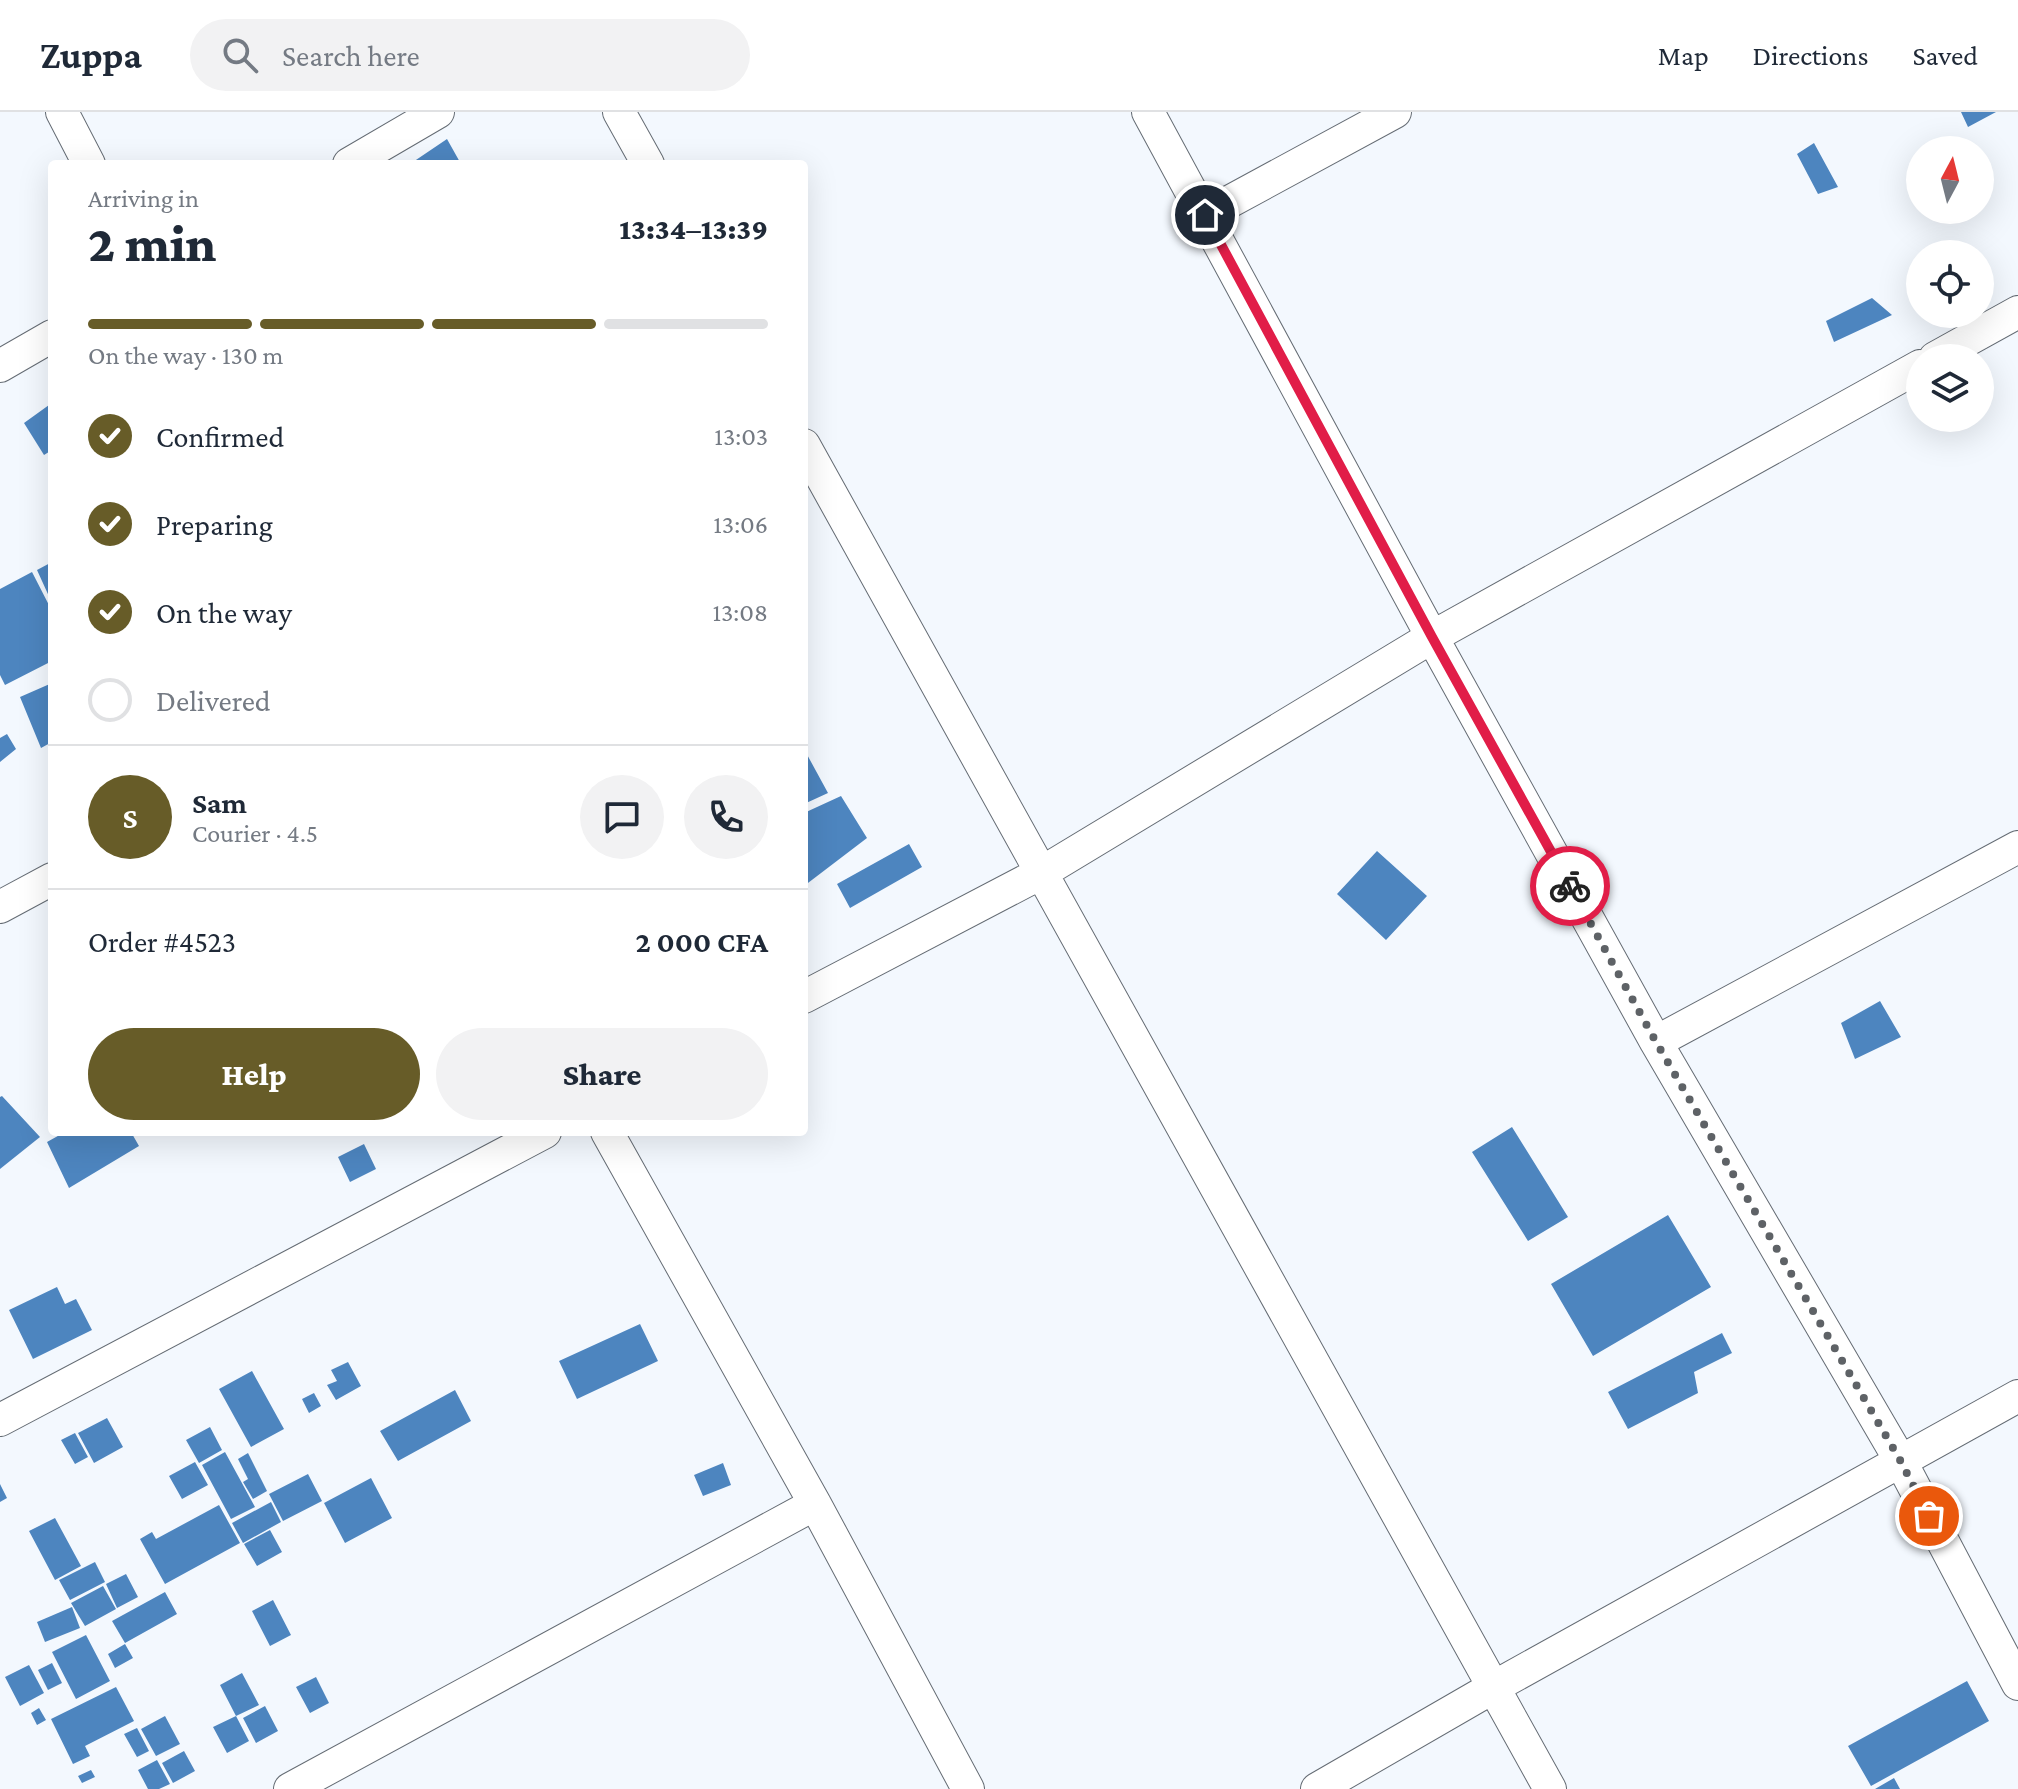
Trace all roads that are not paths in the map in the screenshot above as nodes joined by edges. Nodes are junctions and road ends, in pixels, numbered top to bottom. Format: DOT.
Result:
graph roads {
  1 [pos="62,112"];
  2 [pos="438,112"];
  3 [pos="619,112"];
  4 [pos="1148,112"];
  5 [pos="1395,112"];
  6 [pos="87,160"];
  7 [pos="356,160"];
  8 [pos="646,160"];
  9 [pos="1205,215"];
  10 [pos="2018,312"];
  11 [pos="48,338"];
  12 [pos="1960,344"];
  13 [pos="0,366"];
  14 [pos="1906,374"];
  15 [pos="808,452"];
  16 [pos="1432,637"];
  17 [pos="2018,847"];
  18 [pos="1041,873"];
  19 [pos="48,881"];
  20 [pos="0,907"];
  21 [pos="808,995"];
  22 [pos="1656,1042"];
  23 [pos="537,1136"];
  24 [pos="609,1136"];
  25 [pos="2018,1396"];
  26 [pos="0,1420"];
  27 [pos="1900,1460"];
  28 [pos="815,1504"];
  29 [pos="2018,1684"];
  30 [pos="1492,1688"];
  31 [pos="290,1789"];
  32 [pos="968,1789"];
  33 [pos="1317,1789"];
  34 [pos="1550,1789"];
  1 -- 6 [label="street"];
  2 -- 7 [label="street"];
  3 -- 8 [label="street"];
  4 -- 9 [label="street"];
  5 -- 9 [label="street"];
  9 -- 16 [label="street"];
  10 -- 12 [label="street"];
  11 -- 13 [label="street"];
  14 -- 16 [label="street"];
  15 -- 18 [label="street"];
  16 -- 18 [label="street"];
  16 -- 22 [label="street"];
  17 -- 22 [label="street"];
  18 -- 21 [label="street"];
  18 -- 30 [label="street"];
  19 -- 20 [label="street"];
  22 -- 27 [label="street"];
  23 -- 26 [label="street"];
  24 -- 28 [label="street"];
  25 -- 27 [label="street"];
  27 -- 29 [label="street"];
  27 -- 30 [label="street"];
  28 -- 31 [label="street"];
  28 -- 32 [label="street"];
  30 -- 33 [label="street"];
  30 -- 34 [label="street"];
}
